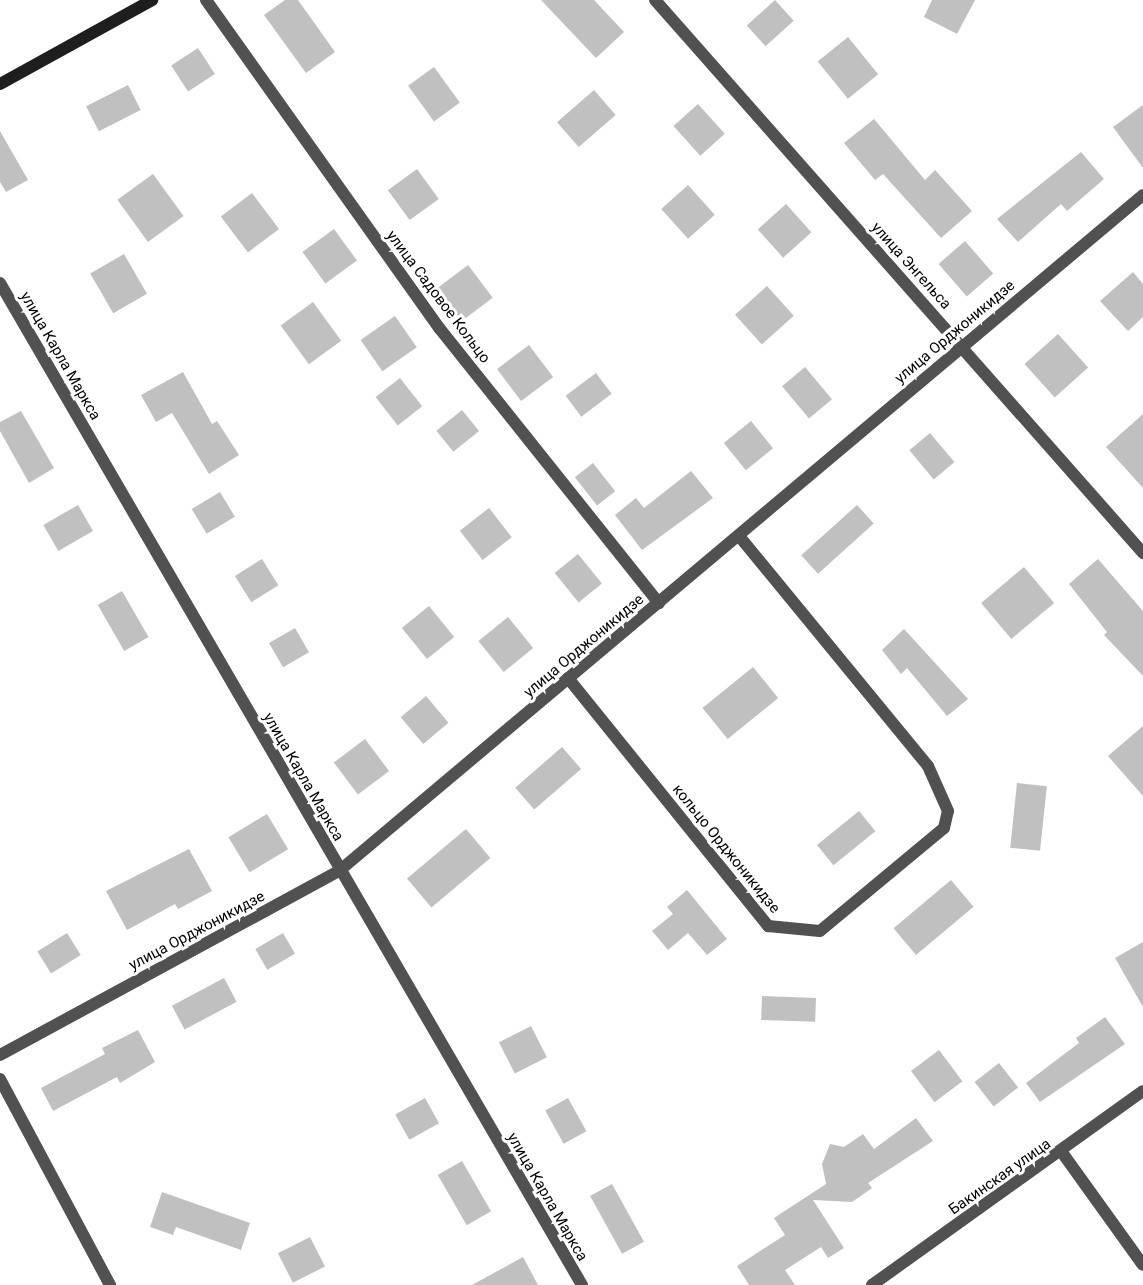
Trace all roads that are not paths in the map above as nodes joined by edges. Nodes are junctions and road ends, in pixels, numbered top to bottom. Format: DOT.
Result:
graph roads {
  1 [pos="152,0"];
  2 [pos="206,0"];
  3 [pos="655,0"];
  4 [pos="0,84"];
  5 [pos="1143,195"];
  6 [pos="0,283"];
  7 [pos="962,346"];
  8 [pos="739,536"];
  9 [pos="1143,553"];
  10 [pos="659,603"];
  11 [pos="568,678"];
  12 [pos="339,871"];
  13 [pos="0,1055"];
  14 [pos="0,1079"];
  15 [pos="1143,1091"];
  16 [pos="1061,1151"];
  17 [pos="1143,1265"];
  18 [pos="110,1285"];
  19 [pos="582,1285"];
  20 [pos="872,1285"];
  1 -- 4 [label="main road"];
  2 -- 10 [label="street, улица Садовое Кольцо"];
  3 -- 7 [label="street, улица Энгельса"];
  5 -- 7 [label="street, улица Орджоникидзе"];
  6 -- 12 [label="street, улица Карла Маркса"];
  7 -- 8 [label="street, улица Орджоникидзе"];
  7 -- 9 [label="street, улица Энгельса"];
  8 -- 10 [label="street, улица Орджоникидзе"];
  8 -- 11 [label="street, кольцо Орджоникидзе"];
  10 -- 11 [label="street, улица Орджоникидзе"];
  11 -- 12 [label="street, улица Орджоникидзе"];
  12 -- 13 [label="street, улица Орджоникидзе"];
  12 -- 19 [label="street, улица Карла Маркса"];
  14 -- 18 [label="street"];
  15 -- 16 [label="street, Бакинская улица"];
  16 -- 17 [label="street"];
  16 -- 20 [label="street, Бакинская улица"];
}
